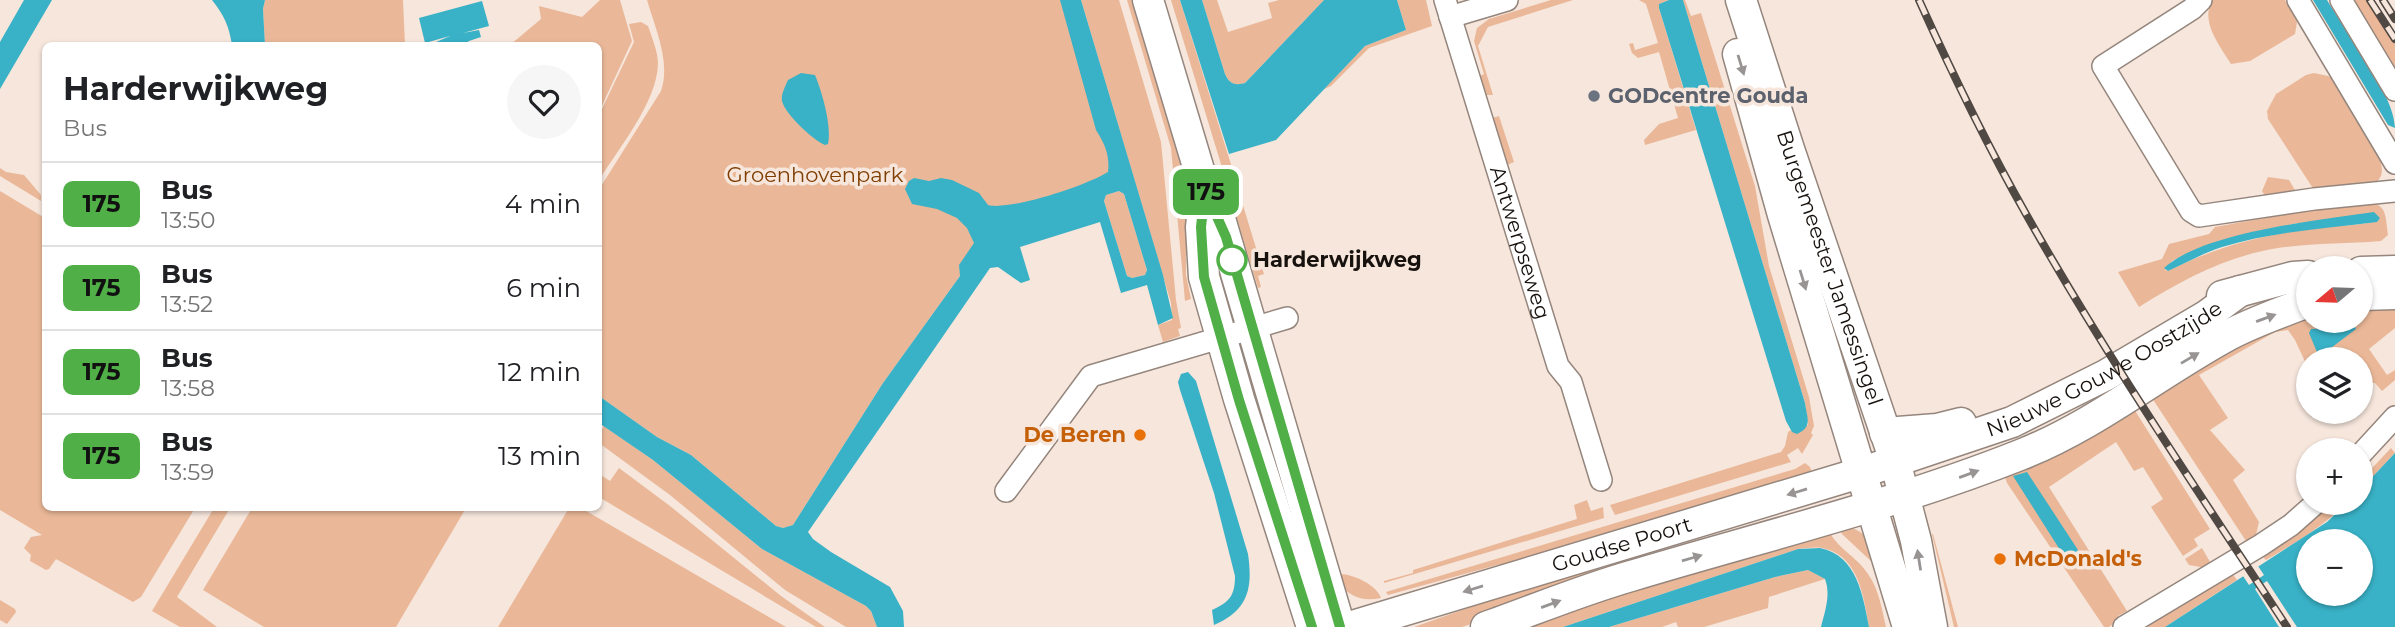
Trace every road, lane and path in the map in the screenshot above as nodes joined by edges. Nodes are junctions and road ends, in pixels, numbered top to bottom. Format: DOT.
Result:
graph roads {
  1 [pos="1148,0"];
  2 [pos="1507,0"];
  3 [pos="1721,0"];
  4 [pos="1741,0"];
  5 [pos="2201,0"];
  6 [pos="2298,0"];
  7 [pos="2341,0"];
  8 [pos="1448,9"];
  9 [pos="2395,90"];
  10 [pos="2395,163"];
  11 [pos="1205,190"];
  12 [pos="2395,191"];
  13 [pos="2395,271"];
  14 [pos="2373,272"];
  15 [pos="2296,278"];
  16 [pos="2241,291"];
  17 [pos="2395,294"];
  18 [pos="2373,295"];
  19 [pos="2296,307"];
  20 [pos="1287,318"];
  21 [pos="1252,330"];
  22 [pos="1220,337"];
  23 [pos="2395,417"];
  24 [pos="1885,433"];
  25 [pos="2373,441"];
  26 [pos="1895,461"];
  27 [pos="1863,472"];
  28 [pos="1601,480"];
  29 [pos="1006,491"];
  30 [pos="1904,494"];
  31 [pos="1872,505"];
  32 [pos="2303,515"];
  33 [pos="1312,627"];
  34 [pos="1340,627"];
  35 [pos="1349,627"];
  36 [pos="1486,627"];
  37 [pos="1908,627"];
  38 [pos="1932,627"];
  39 [pos="2124,627"];
  1 -- 11 [label="main road"];
  2 -- 8 [label="street"];
  3 -- 27 [label="main road, Burgemeester Jamessingel, one-way"];
  4 -- 24 [label="main road, Burgemeester Jamessingel"];
  5 -- 12 [label="street"];
  6 -- 10 [label="street"];
  7 -- 9 [label="street"];
  8 -- 28 [label="street, Antwerpseweg"];
  11 -- 21 [label="main road"];
  11 -- 22 [label="main road"];
  13 -- 14 [label="main road"];
  15 -- 16 [label="main road, Nieuwe Gouwe Oostzijde"];
  16 -- 24 [label="main road"];
  16 -- 26 [label="main road, Nieuwe Gouwe Oostzijde"];
  17 -- 18 [label="main road"];
  30 -- 19 [label="main road, Nieuwe Gouwe Oostzijde, one-way"];
  20 -- 21 [label="street"];
  21 -- 22 [label="street"];
  21 -- 34 [label="main road"];
  22 -- 29 [label="street"];
  22 -- 33 [label="main road"];
  23 -- 25 [label="street"];
  24 -- 26 [label="main road, Burgemeester Jamessingel"];
  26 -- 27 [label="main road, Goudse Poort"];
  26 -- 30 [label="main road, Burgemeester Jamessingel"];
  27 -- 31 [label="main road"];
  27 -- 35 [label="main road, Goudse Poort, one-way"];
  30 -- 31 [label="main road, Nieuwe Gouwe Oostzijde"];
  38 -- 30 [label="main road, one-way"];
  36 -- 31 [label="main road, Goudse Poort, one-way"];
  31 -- 37 [label="main road"];
  32 -- 39 [label="street"];
}
